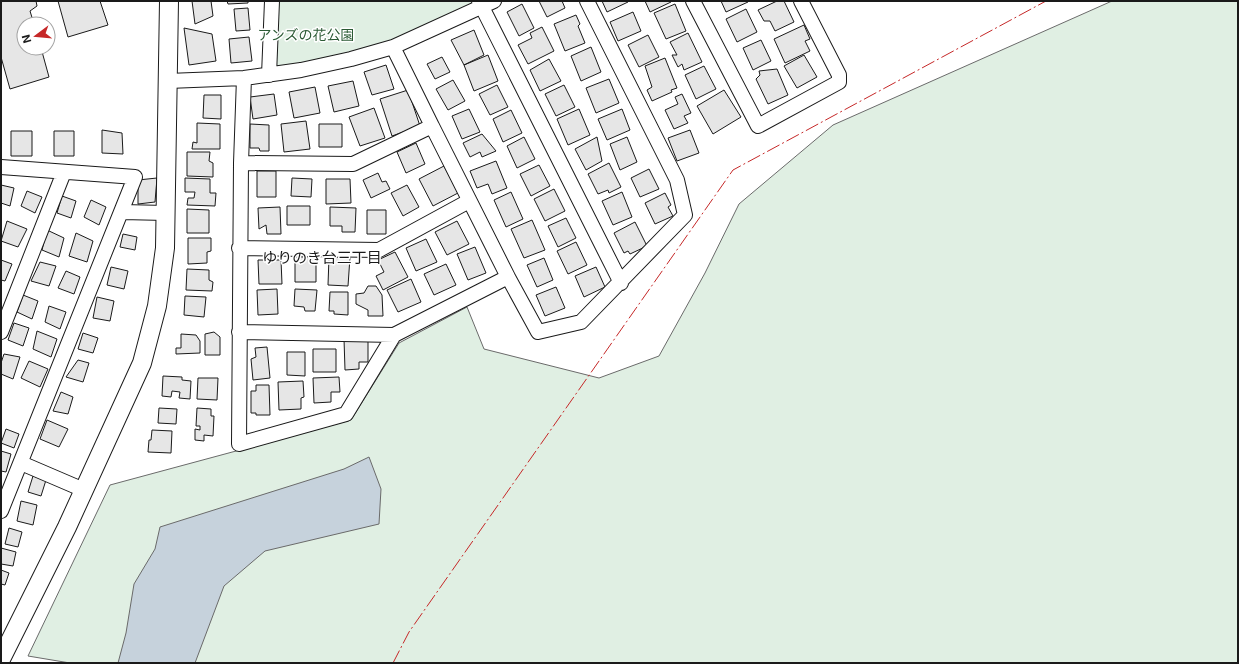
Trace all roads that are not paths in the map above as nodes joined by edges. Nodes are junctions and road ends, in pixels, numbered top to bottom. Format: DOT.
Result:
graph roads {
  1 [pos="169,1"];
  2 [pos="272,1"];
  3 [pos="587,1"];
  4 [pos="693,1"];
  5 [pos="801,1"];
  6 [pos="485,3"];
  7 [pos="393,47"];
  8 [pos="269,75"];
  9 [pos="244,78"];
  10 [pos="168,81"];
  11 [pos="432,126"];
  12 [pos="241,163"];
  13 [pos="1,167"];
  14 [pos="64,172"];
  15 [pos="469,201"];
  16 [pos="122,212"];
  17 [pos="166,213"];
  18 [pos="239,248"];
  19 [pos="508,277"];
  20 [pos="621,283"];
  21 [pos="1,332"];
  22 [pos="239,332"];
  23 [pos="394,335"];
  24 [pos="21,463"];
  25 [pos="84,490"];
  26 [pos="1,511"];
  27 [pos="1,659"];
  1 -- 10 [label="street"];
  2 -- 8 [label="street"];
  3 -- 20 [label="street"];
  4 -- 5 [label="street"];
  6 -- 7 [label="street"];
  6 -- 20 [label="street"];
  7 -- 8 [label="street"];
  7 -- 11 [label="street"];
  8 -- 9 [label="street"];
  9 -- 10 [label="street"];
  9 -- 12 [label="street"];
  10 -- 17 [label="street"];
  11 -- 12 [label="street"];
  11 -- 15 [label="street"];
  12 -- 18 [label="street"];
  13 -- 14 [label="street"];
  14 -- 16 [label="street"];
  14 -- 21 [label="street"];
  15 -- 18 [label="street"];
  15 -- 19 [label="street"];
  16 -- 17 [label="street"];
  16 -- 24 [label="street"];
  17 -- 25 [label="street"];
  18 -- 22 [label="street"];
  19 -- 20 [label="street"];
  19 -- 23 [label="street"];
  22 -- 23 [label="street"];
  22 -- 23 [label="street"];
  24 -- 25 [label="street"];
  24 -- 26 [label="street"];
  25 -- 27 [label="street"];
}
